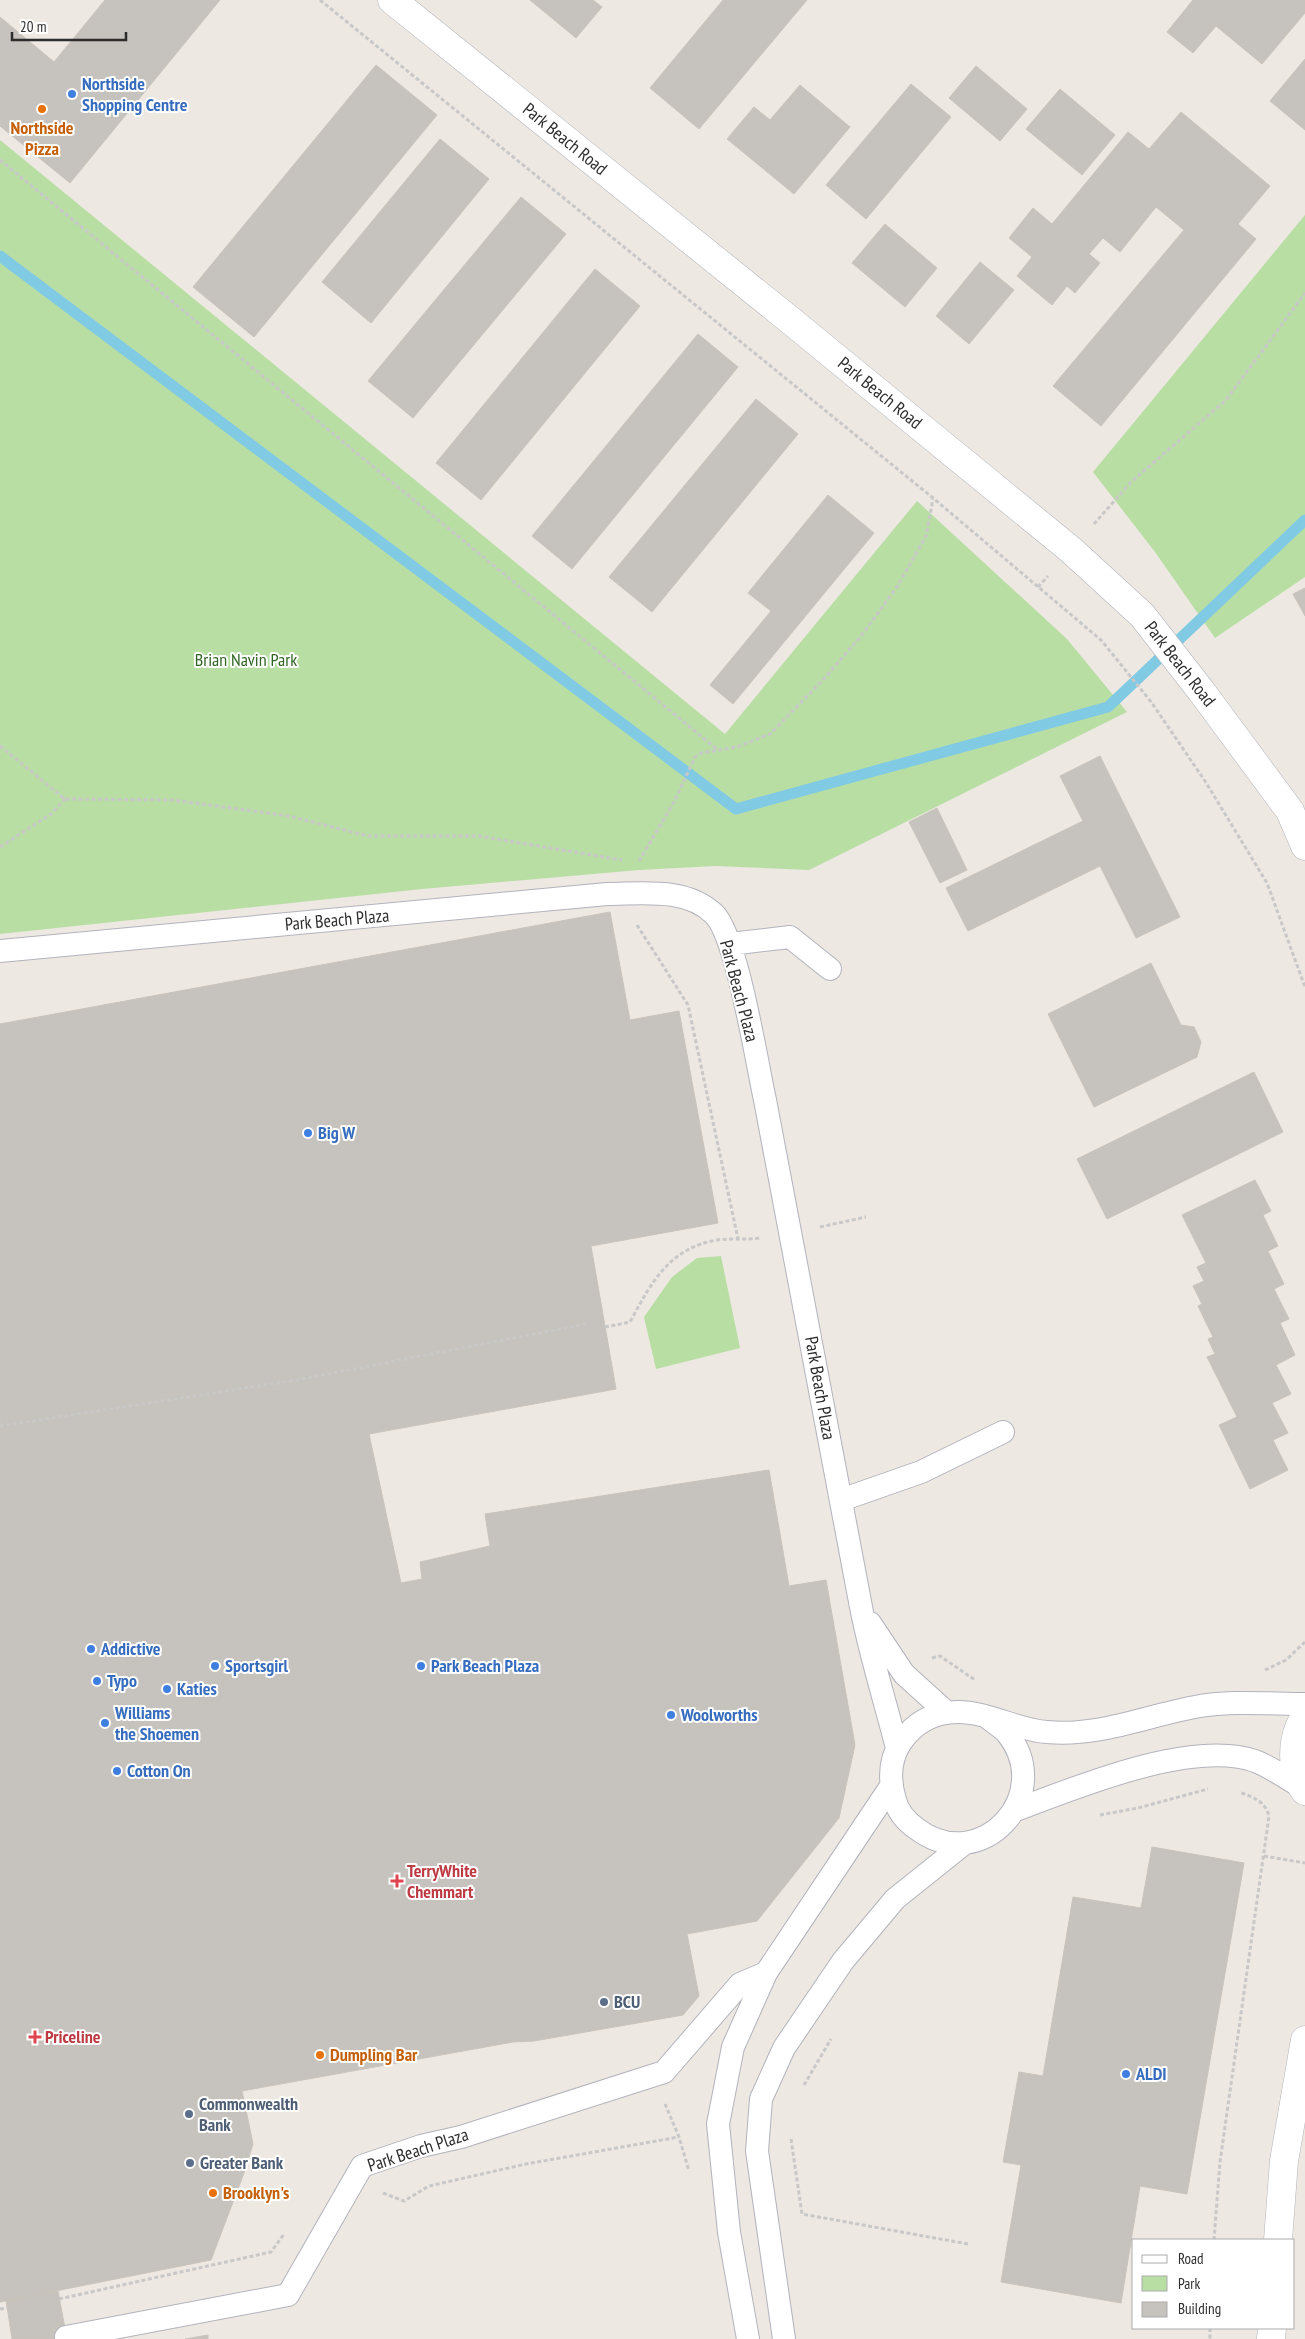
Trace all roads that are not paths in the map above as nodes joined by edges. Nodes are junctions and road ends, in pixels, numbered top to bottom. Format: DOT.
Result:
graph roads {
  1 [pos="392,0"];
  2 [pos="1305,846"];
  3 [pos="730,944"];
  4 [pos="0,951"];
  5 [pos="830,969"];
  6 [pos="1003,1432"];
  7 [pos="841,1500"];
  8 [pos="861,1610"];
  9 [pos="1305,1704"];
  10 [pos="946,1712"];
  11 [pos="1305,1717"];
  12 [pos="988,1718"];
  13 [pos="897,1748"];
  14 [pos="891,1786"];
  15 [pos="1304,1789"];
  16 [pos="1016,1810"];
  17 [pos="965,1843"];
  18 [pos="766,1973"];
  19 [pos="1305,2040"];
  20 [pos="1278,2239"];
  21 [pos="66,2337"];
  22 [pos="748,2339"];
  23 [pos="784,2339"];
  1 -- 2 [label="street, Park Beach Road"];
  3 -- 4 [label="lane, Park Beach Plaza"];
  3 -- 5 [label="lane"];
  3 -- 7 [label="lane, Park Beach Plaza"];
  6 -- 7 [label="lane"];
  7 -- 8 [label="lane, Park Beach Plaza"];
  8 -- 10 [label="lane"];
  8 -- 13 [label="lane, Park Beach Plaza"];
  9 -- 12 [label="lane"];
  10 -- 12 [label="lane"];
  10 -- 13 [label="lane"];
  11 -- 15 [label="street"];
  12 -- 16 [label="lane"];
  13 -- 14 [label="lane"];
  14 -- 17 [label="lane"];
  14 -- 18 [label="lane"];
  15 -- 16 [label="lane"];
  16 -- 17 [label="lane"];
  17 -- 23 [label="lane"];
  18 -- 21 [label="lane, Park Beach Plaza"];
  18 -- 22 [label="lane"];
  19 -- 20 [label="street"];
}
